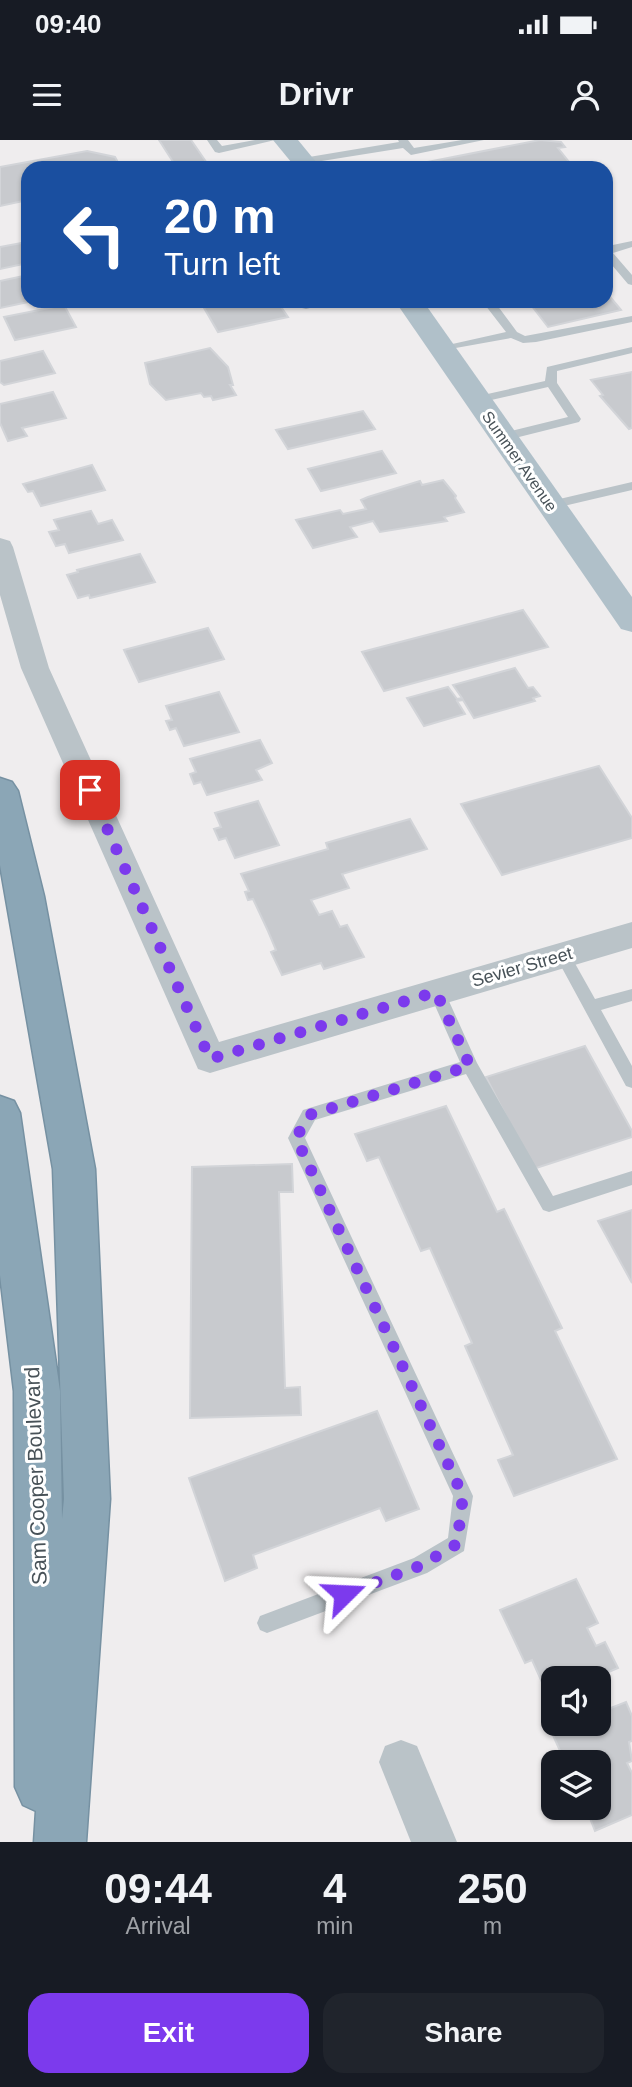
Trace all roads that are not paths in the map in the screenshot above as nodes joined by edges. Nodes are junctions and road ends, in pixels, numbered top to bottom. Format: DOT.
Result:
graph roads {
  1 [pos="212,140"];
  2 [pos="270,140"];
  3 [pos="285,140"];
  4 [pos="479,140"];
  5 [pos="404,142"];
  6 [pos="303,161"];
  7 [pos="319,161"];
  8 [pos="632,244"];
  9 [pos="613,248"];
  10 [pos="613,260"];
  11 [pos="632,282"];
  12 [pos="414,308"];
  13 [pos="493,308"];
  14 [pos="632,318"];
  15 [pos="513,334"];
  16 [pos="443,349"];
  17 [pos="632,350"];
  18 [pos="551,383"];
  19 [pos="478,399"];
  20 [pos="503,436"];
  21 [pos="632,486"];
  22 [pos="551,505"];
  23 [pos="0,547"];
  24 [pos="632,621"];
  25 [pos="0,791"];
  26 [pos="632,934"];
  27 [pos="563,955"];
  28 [pos="436,992"];
  29 [pos="632,995"];
  30 [pos="591,1006"];
  31 [pos="470,1066"];
  32 [pos="632,1081"];
  33 [pos="0,1113"];
  34 [pos="632,1178"];
  35 [pos="267,1623"];
  36 [pos="401,1762"];
  37 [pos="40,1842"];
  38 [pos="60,1842"];
  39 [pos="435,1842"];
  1 -- 2 [label="lane"];
  3 -- 6 [label="main road"];
  4 -- 5 [label="lane"];
  5 -- 7 [label="lane"];
  8 -- 9 [label="lane"];
  10 -- 11 [label="lane"];
  12 -- 16 [label="main road, Summer Avenue"];
  13 -- 15 [label="lane"];
  14 -- 15 [label="lane"];
  15 -- 16 [label="lane"];
  16 -- 19 [label="main road, Summer Avenue"];
  17 -- 18 [label="lane"];
  18 -- 19 [label="lane"];
  18 -- 20 [label="lane"];
  19 -- 20 [label="main road, Summer Avenue"];
  20 -- 22 [label="main road, Summer Avenue"];
  21 -- 22 [label="lane"];
  22 -- 24 [label="main road, Summer Avenue"];
  23 -- 28 [label="street, Sevier Street"];
  25 -- 38 [label="highway"];
  26 -- 27 [label="street, Sevier Street"];
  27 -- 28 [label="street, Sevier Street"];
  27 -- 30 [label="lane"];
  28 -- 31 [label="lane"];
  29 -- 30 [label="lane"];
  30 -- 32 [label="lane"];
  31 -- 34 [label="lane"];
  31 -- 35 [label="lane"];
  33 -- 37 [label="highway, Sam Cooper Boulevard"];
  36 -- 39 [label="street"];
}
